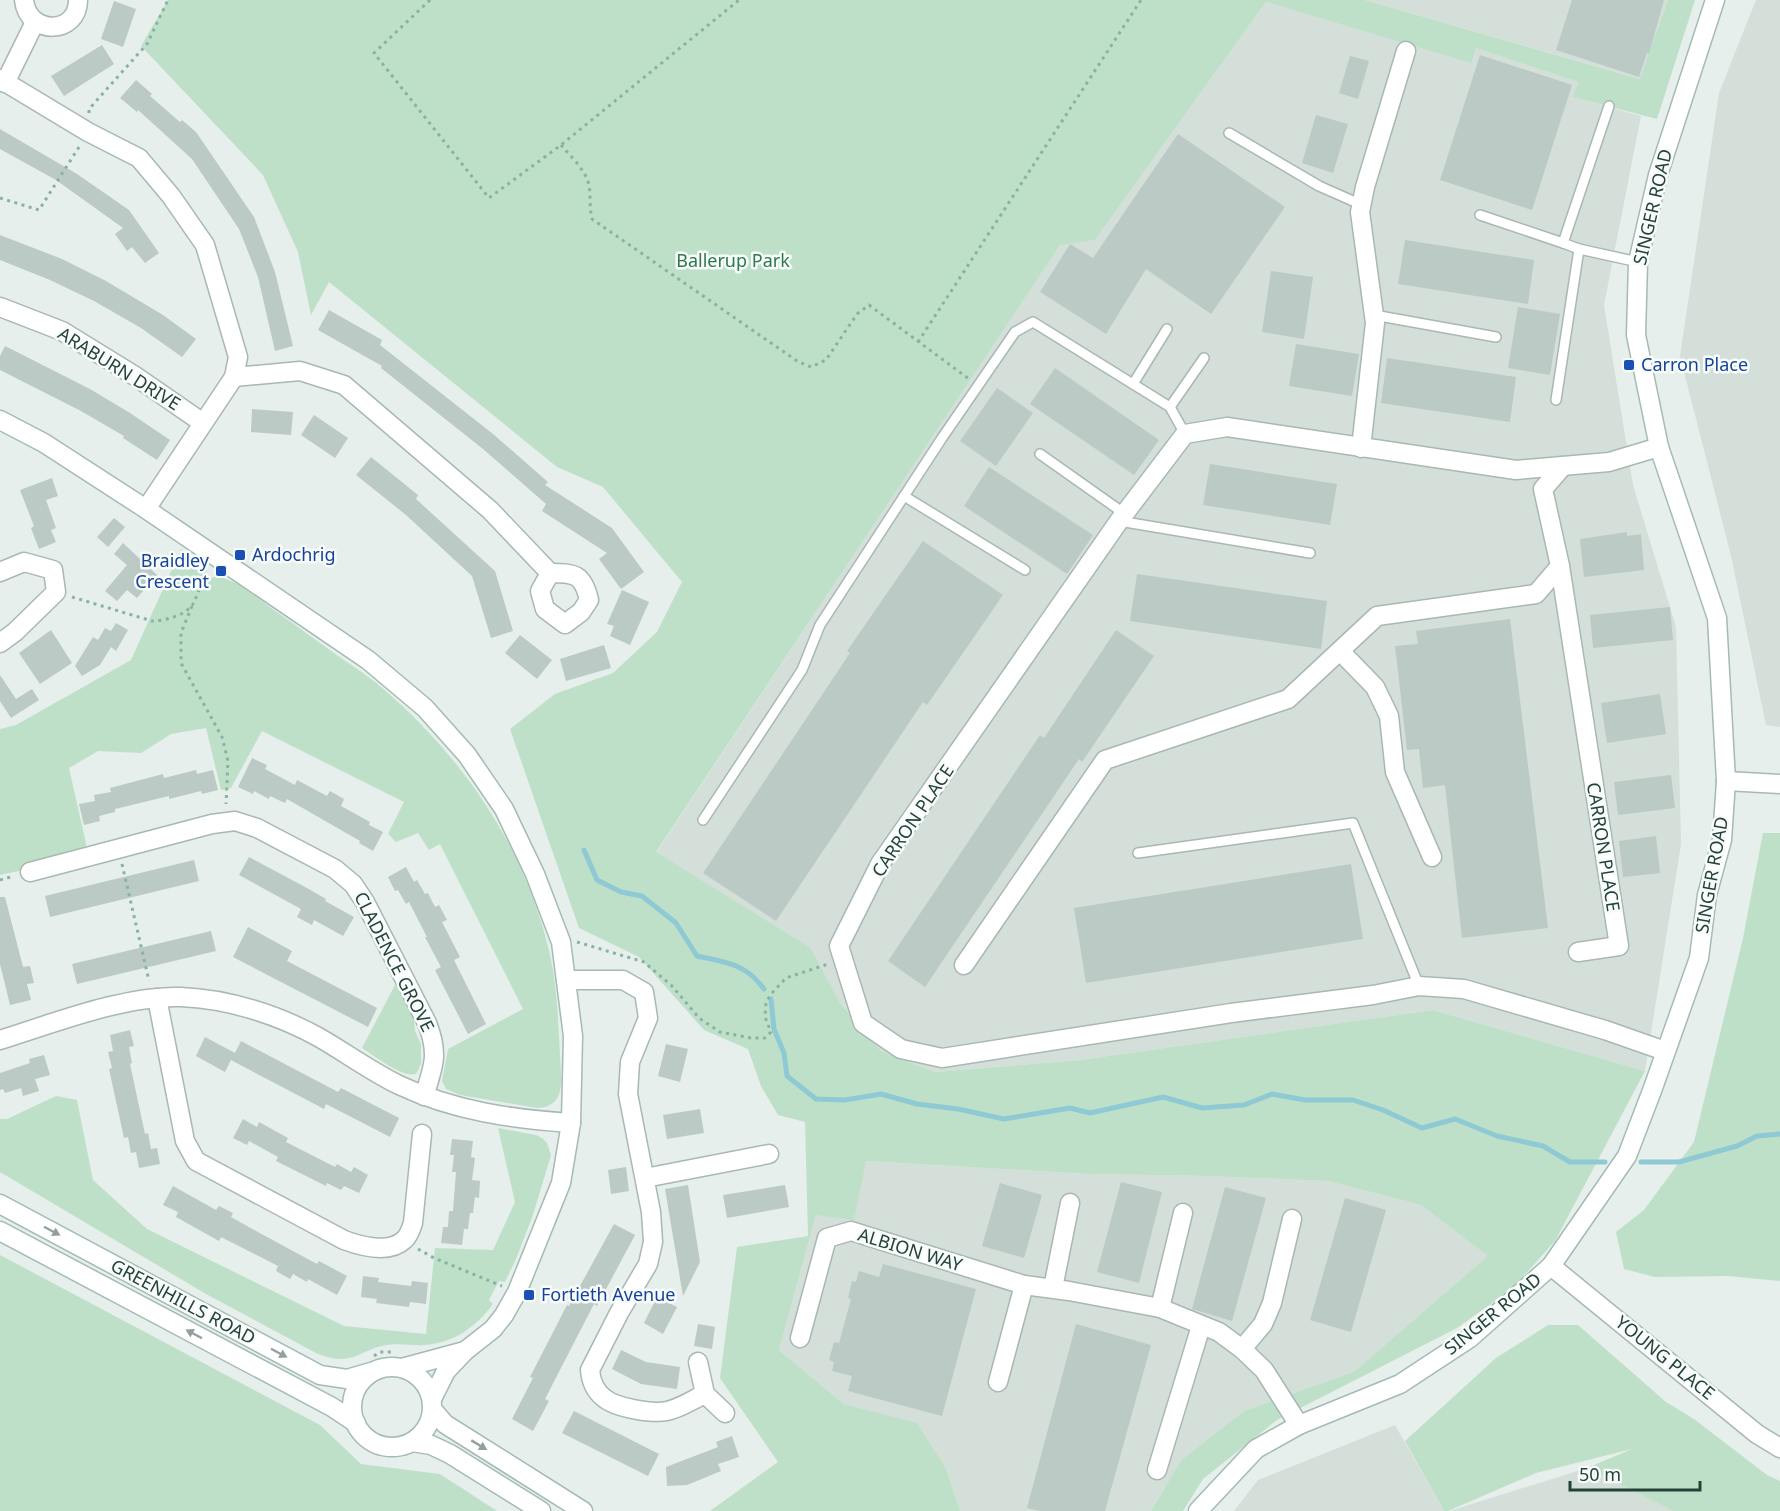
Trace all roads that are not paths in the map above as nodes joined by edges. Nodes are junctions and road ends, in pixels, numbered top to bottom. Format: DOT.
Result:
graph roads {
  1 [pos="24,0"];
  2 [pos="78,0"];
  3 [pos="1714,0"];
  4 [pos="35,22"];
  5 [pos="1406,51"];
  6 [pos="2,81"];
  7 [pos="1609,106"];
  8 [pos="1229,133"];
  9 [pos="1362,205"];
  10 [pos="1480,215"];
  11 [pos="1563,243"];
  12 [pos="1579,249"];
  13 [pos="1638,262"];
  14 [pos="0,307"];
  15 [pos="1374,315"];
  16 [pos="1167,329"];
  17 [pos="1496,337"];
  18 [pos="1204,358"];
  19 [pos="234,376"];
  20 [pos="1133,384"];
  21 [pos="1556,400"];
  22 [pos="1170,407"];
  23 [pos="0,420"];
  24 [pos="202,423"];
  25 [pos="1185,434"];
  26 [pos="1659,447"];
  27 [pos="1361,448"];
  28 [pos="1040,454"];
  29 [pos="1563,466"];
  30 [pos="904,496"];
  31 [pos="146,509"];
  32 [pos="1122,517"];
  33 [pos="1310,553"];
  34 [pos="1560,566"];
  35 [pos="1025,570"];
  36 [pos="0,572"];
  37 [pos="550,573"];
  38 [pos="0,643"];
  39 [pos="1340,651"];
  40 [pos="1726,781"];
  41 [pos="1780,784"];
  42 [pos="703,820"];
  43 [pos="1138,853"];
  44 [pos="1432,857"];
  45 [pos="30,872"];
  46 [pos="1578,952"];
  47 [pos="964,965"];
  48 [pos="566,980"];
  49 [pos="1419,986"];
  50 [pos="155,999"];
  51 [pos="0,1040"];
  52 [pos="1665,1051"];
  53 [pos="424,1096"];
  54 [pos="571,1123"];
  55 [pos="422,1134"];
  56 [pos="769,1154"];
  57 [pos="645,1178"];
  58 [pos="1070,1203"];
  59 [pos="0,1204"];
  60 [pos="1183,1213"];
  61 [pos="1292,1219"];
  62 [pos="0,1231"];
  63 [pos="1551,1266"];
  64 [pos="1024,1285"];
  65 [pos="1053,1288"];
  66 [pos="1160,1308"];
  67 [pos="1201,1326"];
  68 [pos="800,1338"];
  69 [pos="1242,1349"];
  70 [pos="465,1351"];
  71 [pos="400,1360"];
  72 [pos="698,1362"];
  73 [pos="371,1365"];
  74 [pos="998,1382"];
  75 [pos="705,1394"];
  76 [pos="432,1405"];
  77 [pos="725,1413"];
  78 [pos="356,1423"];
  79 [pos="1299,1425"];
  80 [pos="412,1442"];
  81 [pos="1780,1448"];
  82 [pos="1157,1470"];
  83 [pos="1201,1510"];
  84 [pos="541,1511"];
  85 [pos="583,1511"];
  1 -- 4 [label="street"];
  2 -- 4 [label="street"];
  3 -- 13 [label="street, SINGER ROAD"];
  4 -- 6 [label="street"];
  5 -- 9 [label="street"];
  6 -- 19 [label="street"];
  7 -- 11 [label="lane"];
  8 -- 9 [label="lane"];
  9 -- 15 [label="street"];
  10 -- 11 [label="lane"];
  11 -- 12 [label="lane"];
  12 -- 13 [label="lane"];
  12 -- 21 [label="lane"];
  13 -- 26 [label="street, SINGER ROAD"];
  14 -- 24 [label="street, ARABURN DRIVE"];
  15 -- 17 [label="lane"];
  15 -- 27 [label="street"];
  16 -- 20 [label="lane"];
  18 -- 22 [label="lane"];
  19 -- 24 [label="street"];
  19 -- 37 [label="street"];
  20 -- 22 [label="lane"];
  20 -- 30 [label="lane"];
  22 -- 25 [label="lane"];
  23 -- 31 [label="street"];
  24 -- 31 [label="street"];
  25 -- 27 [label="street"];
  25 -- 32 [label="street, CARRON PLACE"];
  26 -- 29 [label="street"];
  26 -- 40 [label="street, SINGER ROAD"];
  27 -- 29 [label="street"];
  28 -- 32 [label="lane"];
  29 -- 34 [label="street, CARRON PLACE"];
  30 -- 35 [label="lane"];
  30 -- 42 [label="lane"];
  31 -- 48 [label="street"];
  32 -- 33 [label="lane"];
  32 -- 49 [label="street, CARRON PLACE"];
  34 -- 39 [label="street"];
  34 -- 46 [label="street, CARRON PLACE"];
  36 -- 38 [label="street"];
  39 -- 44 [label="street"];
  39 -- 47 [label="street"];
  40 -- 41 [label="street"];
  40 -- 52 [label="street, SINGER ROAD"];
  43 -- 49 [label="lane"];
  45 -- 53 [label="street, CLADENCE GROVE"];
  48 -- 54 [label="street"];
  48 -- 57 [label="street"];
  49 -- 52 [label="street, CARRON PLACE"];
  50 -- 51 [label="street"];
  50 -- 53 [label="street"];
  50 -- 55 [label="street"];
  52 -- 63 [label="street, SINGER ROAD"];
  53 -- 54 [label="street"];
  54 -- 70 [label="street"];
  56 -- 57 [label="street"];
  57 -- 75 [label="street"];
  58 -- 65 [label="street"];
  59 -- 73 [label="street, GREENHILLS ROAD, one-way"];
  60 -- 66 [label="street"];
  61 -- 69 [label="street"];
  78 -- 62 [label="street, GREENHILLS ROAD, one-way"];
  63 -- 79 [label="street, SINGER ROAD"];
  63 -- 81 [label="street, YOUNG PLACE"];
  64 -- 65 [label="street, ALBION WAY"];
  64 -- 68 [label="street, ALBION WAY"];
  64 -- 74 [label="street"];
  65 -- 66 [label="street, ALBION WAY"];
  66 -- 67 [label="street, ALBION WAY"];
  67 -- 69 [label="street, ALBION WAY"];
  67 -- 82 [label="street"];
  69 -- 79 [label="street, ALBION WAY"];
  70 -- 71 [label="street"];
  70 -- 76 [label="street"];
  71 -- 73 [label="street"];
  71 -- 76 [label="street"];
  72 -- 75 [label="street"];
  73 -- 78 [label="street"];
  75 -- 77 [label="street"];
  76 -- 80 [label="street"];
  76 -- 85 [label="street, one-way"];
  78 -- 80 [label="street"];
  79 -- 83 [label="street, SINGER ROAD"];
  80 -- 84 [label="street"];
}
